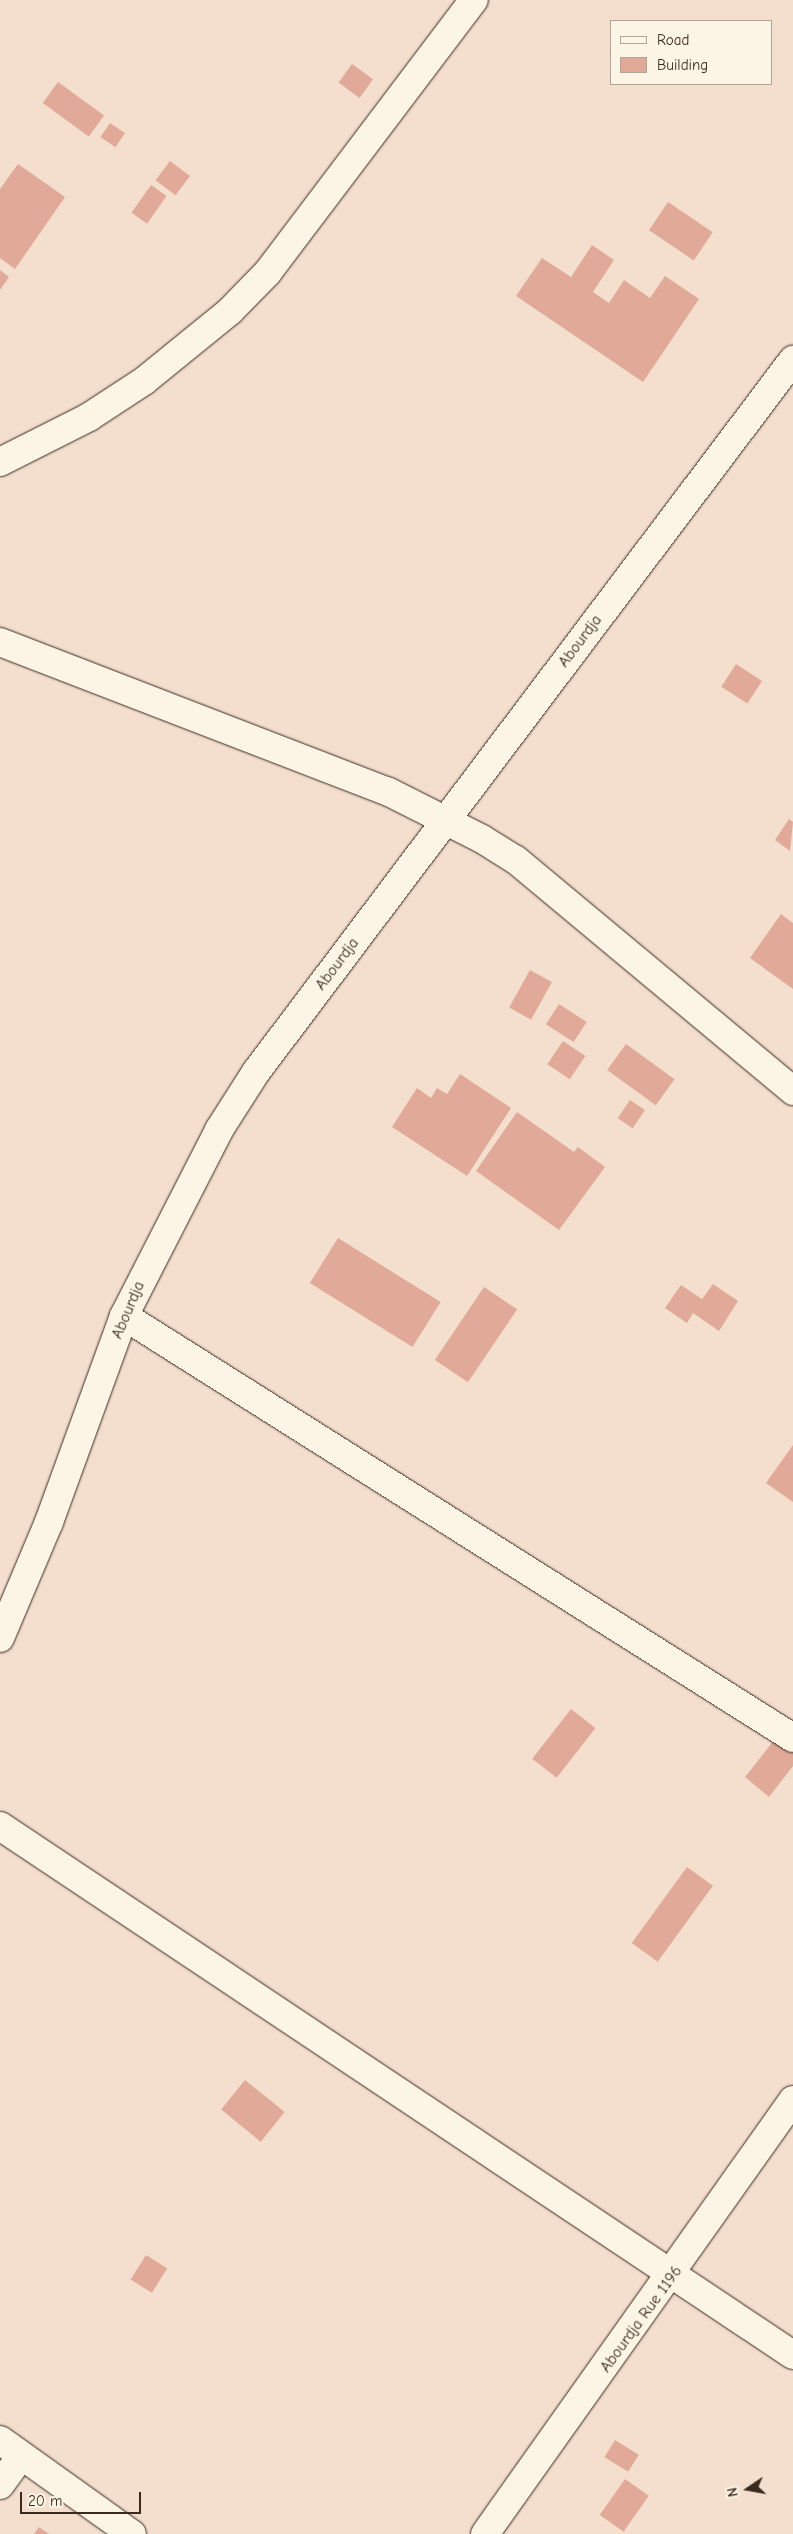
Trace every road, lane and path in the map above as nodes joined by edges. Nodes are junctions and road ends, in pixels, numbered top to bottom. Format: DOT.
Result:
graph roads {
  1 [pos="474,0"];
  2 [pos="793,360"];
  3 [pos="0,462"];
  4 [pos="0,642"];
  5 [pos="446,818"];
  6 [pos="793,1091"];
  7 [pos="124,1316"];
  8 [pos="0,1638"];
  9 [pos="793,1738"];
  10 [pos="0,1826"];
  11 [pos="793,2100"];
  12 [pos="672,2276"];
  13 [pos="793,2355"];
  14 [pos="10,2449"];
  15 [pos="0,2485"];
  16 [pos="132,2534"];
  17 [pos="485,2534"];
  1 -- 3 [label="street"];
  2 -- 5 [label="street, Abourdja"];
  4 -- 5 [label="street"];
  5 -- 6 [label="street"];
  5 -- 7 [label="street, Abourdja"];
  7 -- 8 [label="street, Abourdja"];
  7 -- 9 [label="street"];
  10 -- 12 [label="street"];
  11 -- 12 [label="street, Abourdja Rue 1196"];
  12 -- 13 [label="street"];
  12 -- 17 [label="street, Abourdja Rue 1196"];
  14 -- 15 [label="street"];
  14 -- 16 [label="street"];
}
